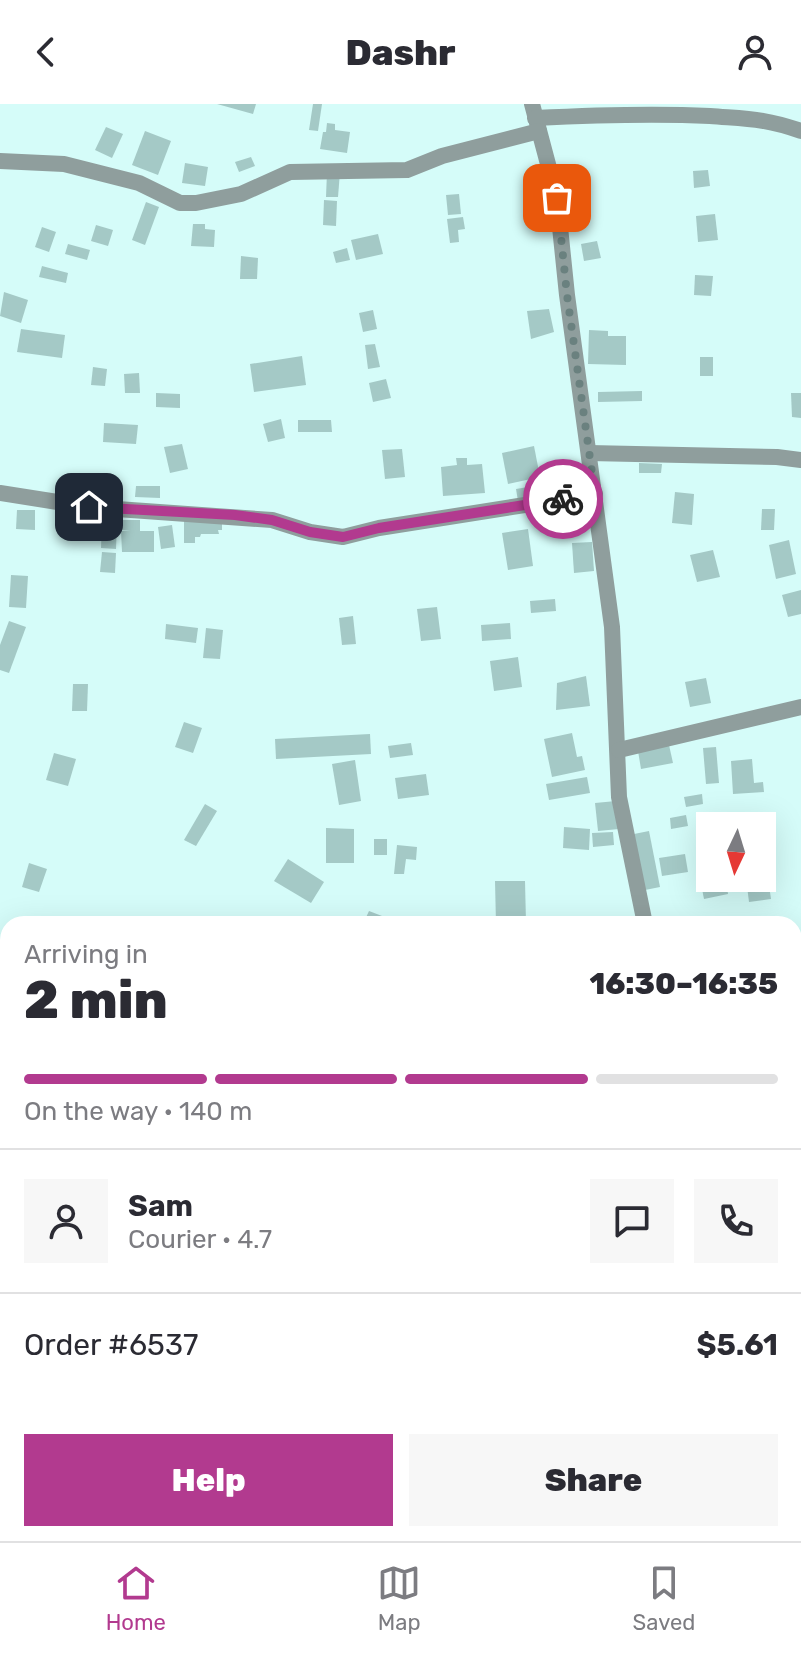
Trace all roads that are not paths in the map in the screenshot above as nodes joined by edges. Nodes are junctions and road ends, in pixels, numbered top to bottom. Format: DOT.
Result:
graph roads {
  1 [pos="535,118"];
  2 [pos="801,131"];
  3 [pos="0,161"];
  4 [pos="589,453"];
  5 [pos="801,460"];
  6 [pos="0,493"];
  7 [pos="595,494"];
  8 [pos="801,707"];
  9 [pos="619,750"];
  10 [pos="643,916"];
  1 -- 2 [label="street"];
  1 -- 3 [label="street"];
  1 -- 4 [label="street"];
  4 -- 5 [label="street"];
  4 -- 7 [label="street"];
  6 -- 7 [label="street"];
  7 -- 9 [label="street"];
  8 -- 9 [label="street"];
  9 -- 10 [label="street"];
}
